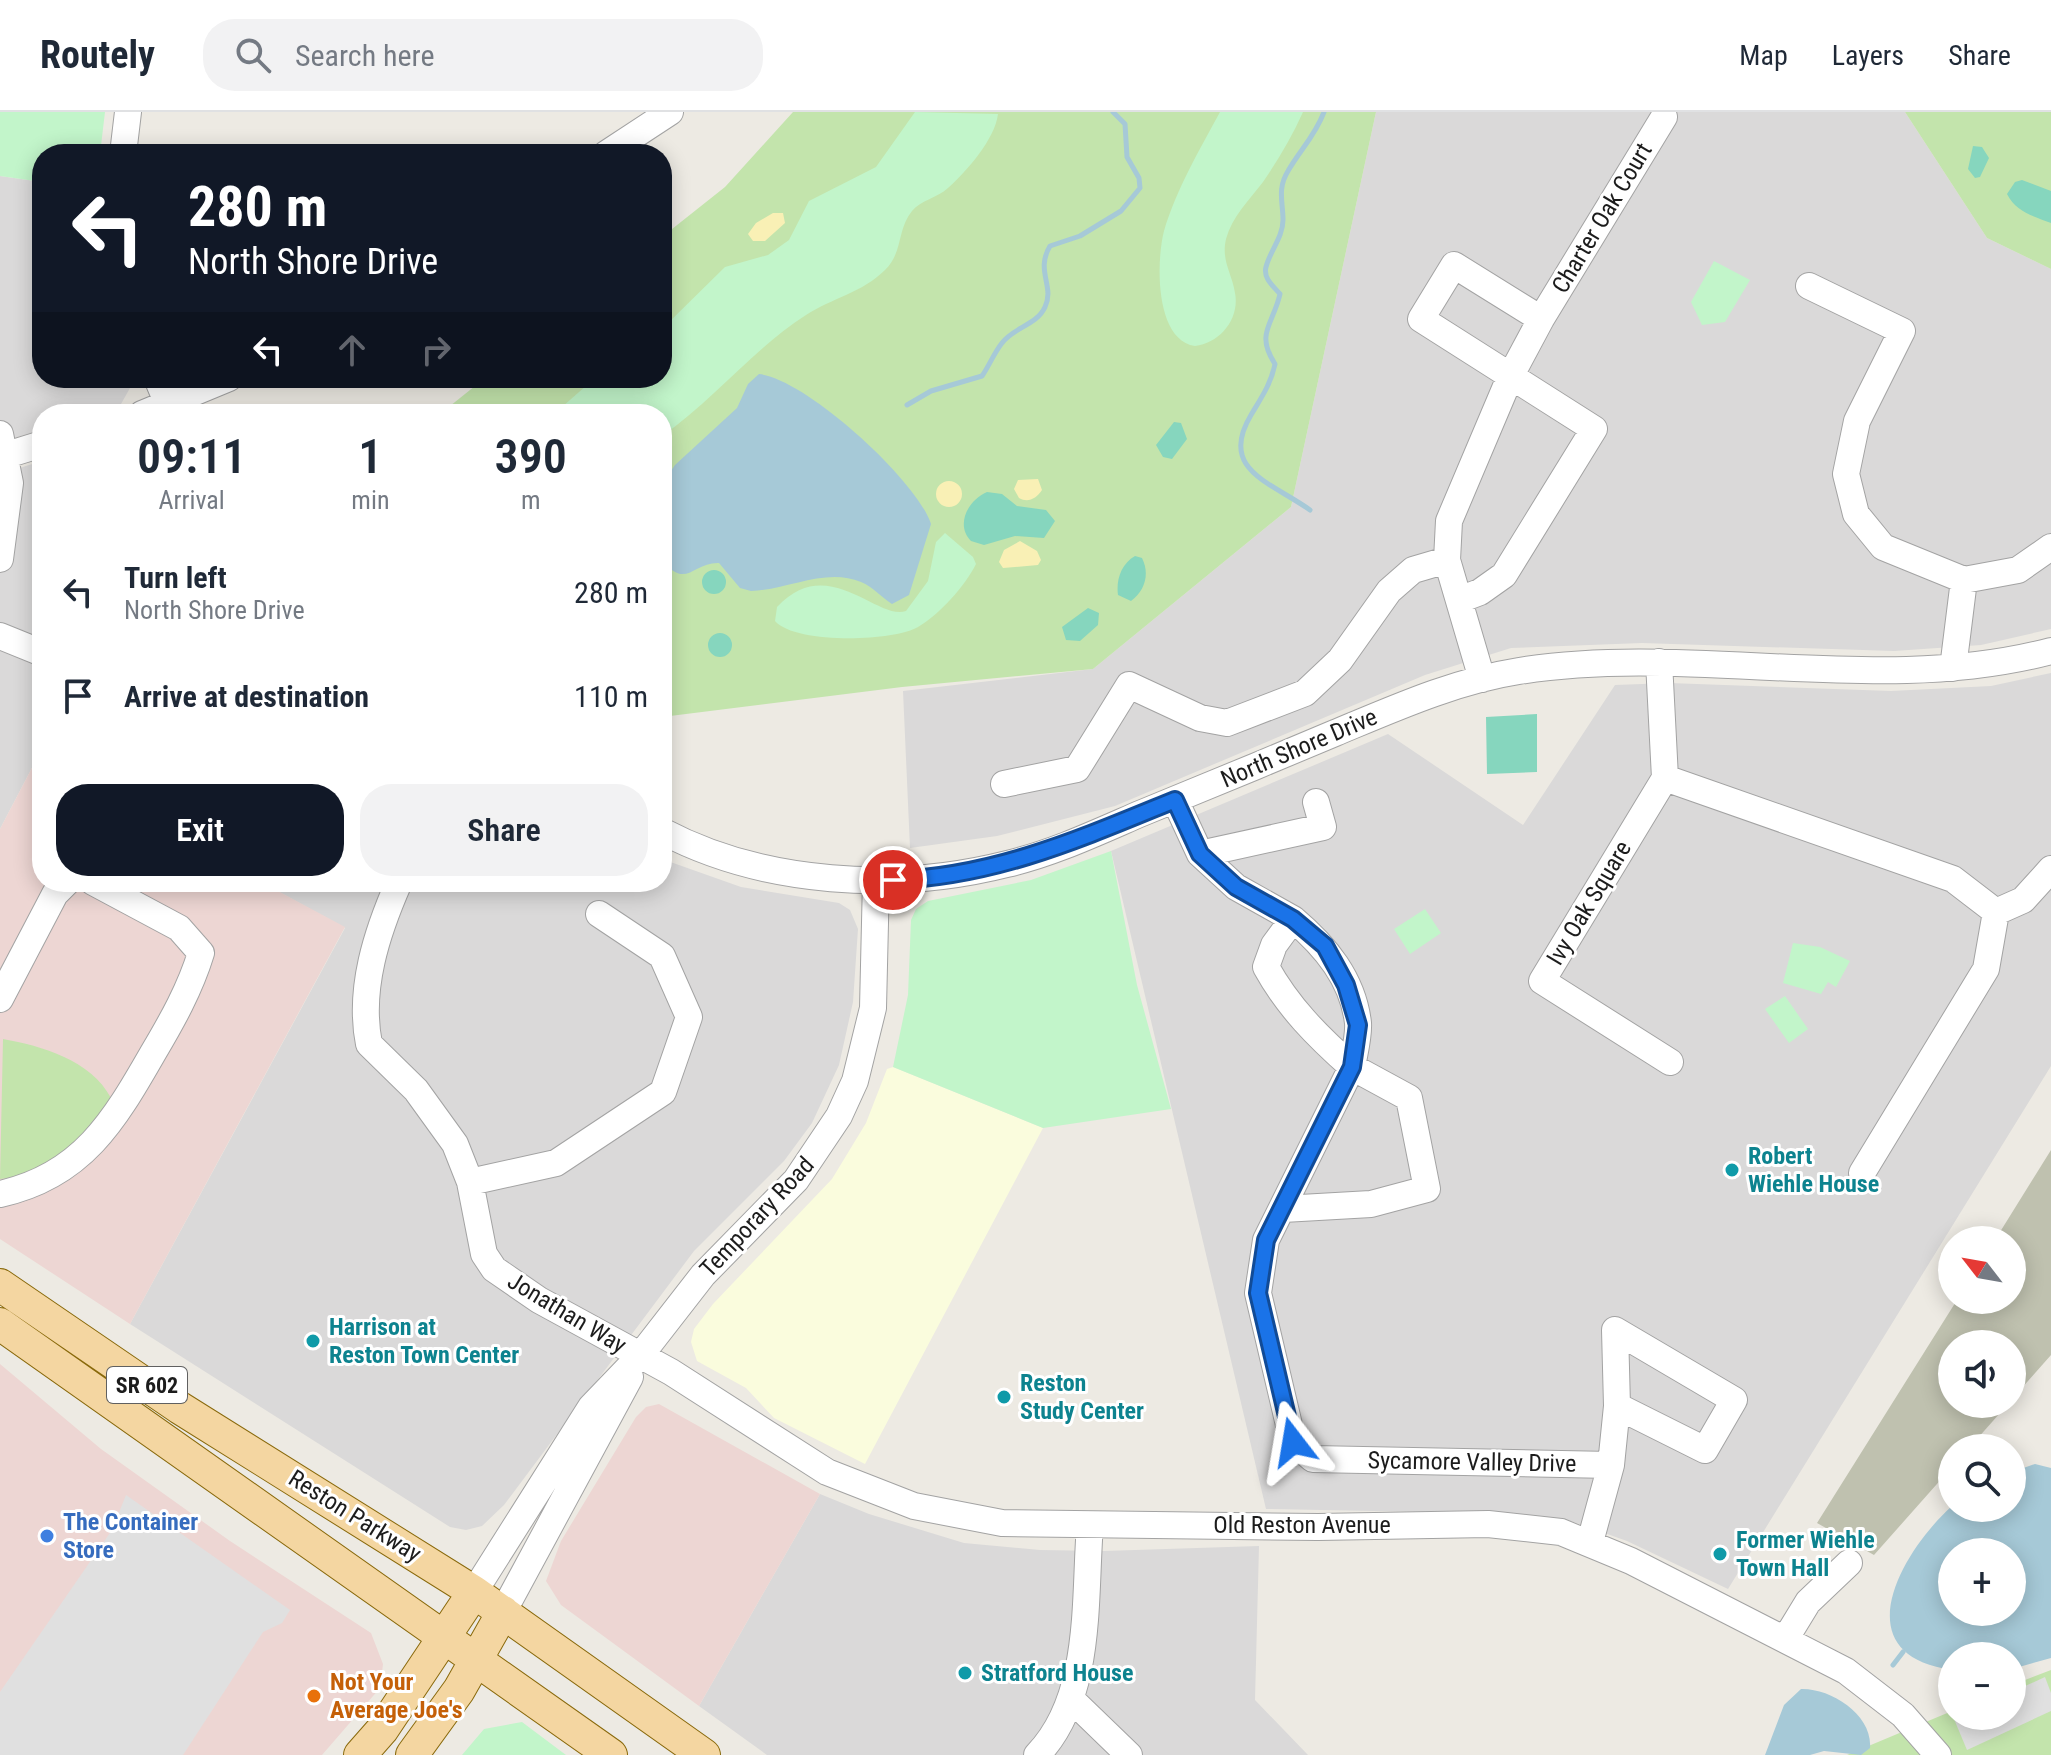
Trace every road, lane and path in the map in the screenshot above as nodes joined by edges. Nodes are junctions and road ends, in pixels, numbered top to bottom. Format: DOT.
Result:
graph roads {
  1 [pos="128,112"];
  2 [pos="670,112"];
  3 [pos="1662,114"];
  4 [pos="124,144"];
  5 [pos="621,144"];
  6 [pos="1809,286"];
  7 [pos="1541,319"];
  8 [pos="1510,377"];
  9 [pos="211,388"];
  10 [pos="181,404"];
  11 [pos="32,445"];
  12 [pos="2,448"];
  13 [pos="2051,547"];
  14 [pos="0,559"];
  15 [pos="1447,560"];
  16 [pos="1964,580"];
  17 [pos="1459,600"];
  18 [pos="0,636"];
  19 [pos="32,649"];
  20 [pos="2051,651"];
  21 [pos="1659,662"];
  22 [pos="1953,668"];
  23 [pos="1482,679"];
  24 [pos="1665,778"];
  25 [pos="1004,784"];
  26 [pos="1175,800"];
  27 [pos="1316,802"];
  28 [pos="672,835"];
  29 [pos="1200,854"];
  30 [pos="2051,869"];
  31 [pos="876,880"];
  32 [pos="57,892"];
  33 [pos="112,892"];
  34 [pos="394,892"];
  35 [pos="1996,912"];
  36 [pos="599,914"];
  37 [pos="1293,919"];
  38 [pos="0,999"];
  39 [pos="1670,1062"];
  40 [pos="1352,1067"];
  41 [pos="1862,1173"];
  42 [pos="470,1182"];
  43 [pos="0,1194"];
  44 [pos="1283,1209"];
  45 [pos="0,1285"];
  46 [pos="0,1324"];
  47 [pos="640,1356"];
  48 [pos="1617,1406"];
  49 [pos="1611,1465"];
  50 [pos="1090,1525"];
  51 [pos="1590,1542"];
  52 [pos="1849,1563"];
  53 [pos="474,1592"];
  54 [pos="503,1612"];
  55 [pos="446,1638"];
  56 [pos="1786,1638"];
  57 [pos="477,1660"];
  58 [pos="1071,1699"];
  59 [pos="360,1755"];
  60 [pos="412,1755"];
  61 [pos="611,1755"];
  62 [pos="704,1755"];
  63 [pos="1037,1755"];
  64 [pos="1129,1755"];
  65 [pos="1938,1755"];
  1 -- 4 [label="street"];
  2 -- 5 [label="street"];
  3 -- 7 [label="street, Charter Oak Court"];
  6 -- 16 [label="street"];
  7 -- 8 [label="street, Charter Oak Court"];
  7 -- 8 [label="street, Charter Oak Court"];
  8 -- 15 [label="street, Charter Oak Court"];
  8 -- 17 [label="street, Charter Oak Court"];
  9 -- 10 [label="street"];
  11 -- 12 [label="street"];
  12 -- 14 [label="street"];
  13 -- 16 [label="street"];
  15 -- 17 [label="street, Charter Oak Court"];
  15 -- 25 [label="street"];
  16 -- 22 [label="street"];
  17 -- 23 [label="street, Charter Oak Court"];
  18 -- 19 [label="street"];
  20 -- 22 [label="street, North Shore Drive"];
  21 -- 22 [label="street, North Shore Drive"];
  21 -- 23 [label="street, North Shore Drive"];
  21 -- 24 [label="street"];
  23 -- 26 [label="street, North Shore Drive"];
  24 -- 35 [label="street"];
  24 -- 39 [label="street, Ivy Oak Square"];
  26 -- 29 [label="street, Sycamore Valley Drive"];
  26 -- 31 [label="street, North Shore Drive"];
  27 -- 29 [label="street"];
  28 -- 31 [label="street, North Shore Drive"];
  29 -- 37 [label="street, Sycamore Valley Drive"];
  30 -- 35 [label="street"];
  31 -- 47 [label="street, Temporary Road"];
  32 -- 38 [label="street"];
  33 -- 43 [label="street"];
  34 -- 42 [label="street, Jonathan Way"];
  35 -- 41 [label="street"];
  36 -- 42 [label="street"];
  37 -- 40 [label="street, Sycamore Valley Drive"];
  37 -- 40 [label="street"];
  40 -- 44 [label="street, Sycamore Valley Drive"];
  40 -- 44 [label="street"];
  42 -- 47 [label="street, Jonathan Way"];
  44 -- 49 [label="street, Sycamore Valley Drive"];
  45 -- 53 [label="main road, Reston Parkway / SR 602"];
  46 -- 55 [label="main road, Reston Parkway / SR 602"];
  47 -- 50 [label="street, Old Reston Avenue"];
  47 -- 53 [label="street, Temporary Road"];
  47 -- 54 [label="street, Temporary Road"];
  48 -- 48 [label="street, Sycamore Valley Drive"];
  48 -- 49 [label="street, Sycamore Valley Drive"];
  49 -- 51 [label="street, Sycamore Valley Drive"];
  50 -- 51 [label="street, Old Reston Avenue"];
  50 -- 58 [label="street"];
  51 -- 56 [label="street, Old Reston Avenue"];
  52 -- 56 [label="street"];
  53 -- 54 [label="main road, Reston Parkway / SR 602"];
  53 -- 55 [label="main road"];
  54 -- 57 [label="main road"];
  54 -- 62 [label="main road, Reston Parkway / SR 602"];
  55 -- 57 [label="main road, Reston Parkway / SR 602"];
  55 -- 59 [label="main road"];
  56 -- 65 [label="street, Old Reston Avenue"];
  57 -- 60 [label="main road"];
  57 -- 61 [label="main road, Reston Parkway / SR 602"];
  58 -- 63 [label="street"];
  58 -- 64 [label="street"];
}
